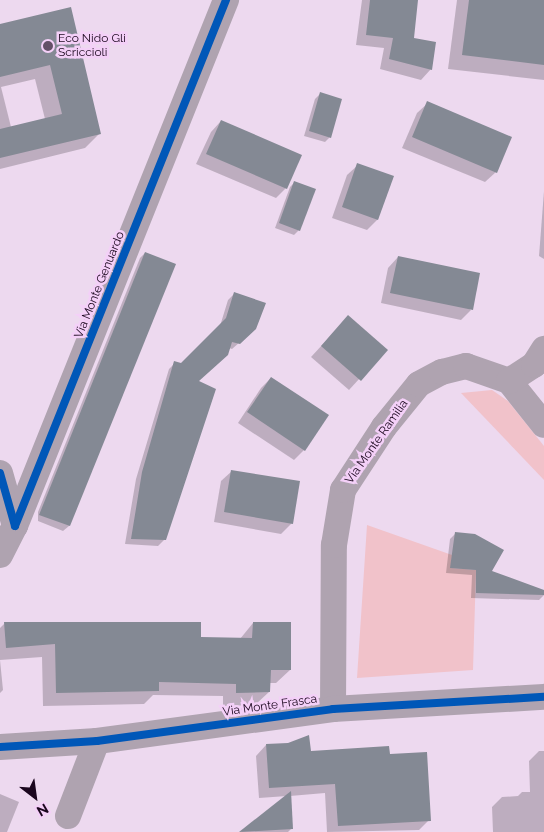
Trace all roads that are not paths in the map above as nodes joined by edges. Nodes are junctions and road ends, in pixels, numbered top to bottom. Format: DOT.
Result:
graph roads {
  1 [pos="226,0"];
  2 [pos="544,349"];
  3 [pos="509,381"];
  4 [pos="544,425"];
  5 [pos="0,473"];
  6 [pos="15,526"];
  7 [pos="0,555"];
  8 [pos="544,697"];
  9 [pos="333,709"];
  10 [pos="97,741"];
  11 [pos="0,747"];
  12 [pos="67,827"];
  1 -- 6 [label="street, Via Monte Genuardo"];
  2 -- 3 [label="street"];
  3 -- 4 [label="street"];
  3 -- 9 [label="street, Via Monte Ramilia"];
  5 -- 6 [label="street"];
  6 -- 7 [label="street, Via Monte Genuardo"];
  8 -- 9 [label="street, Via Monte Frasca"];
  9 -- 10 [label="street, Via Monte Frasca"];
  10 -- 11 [label="street, Via Monte Frasca"];
  10 -- 12 [label="street"];
}
